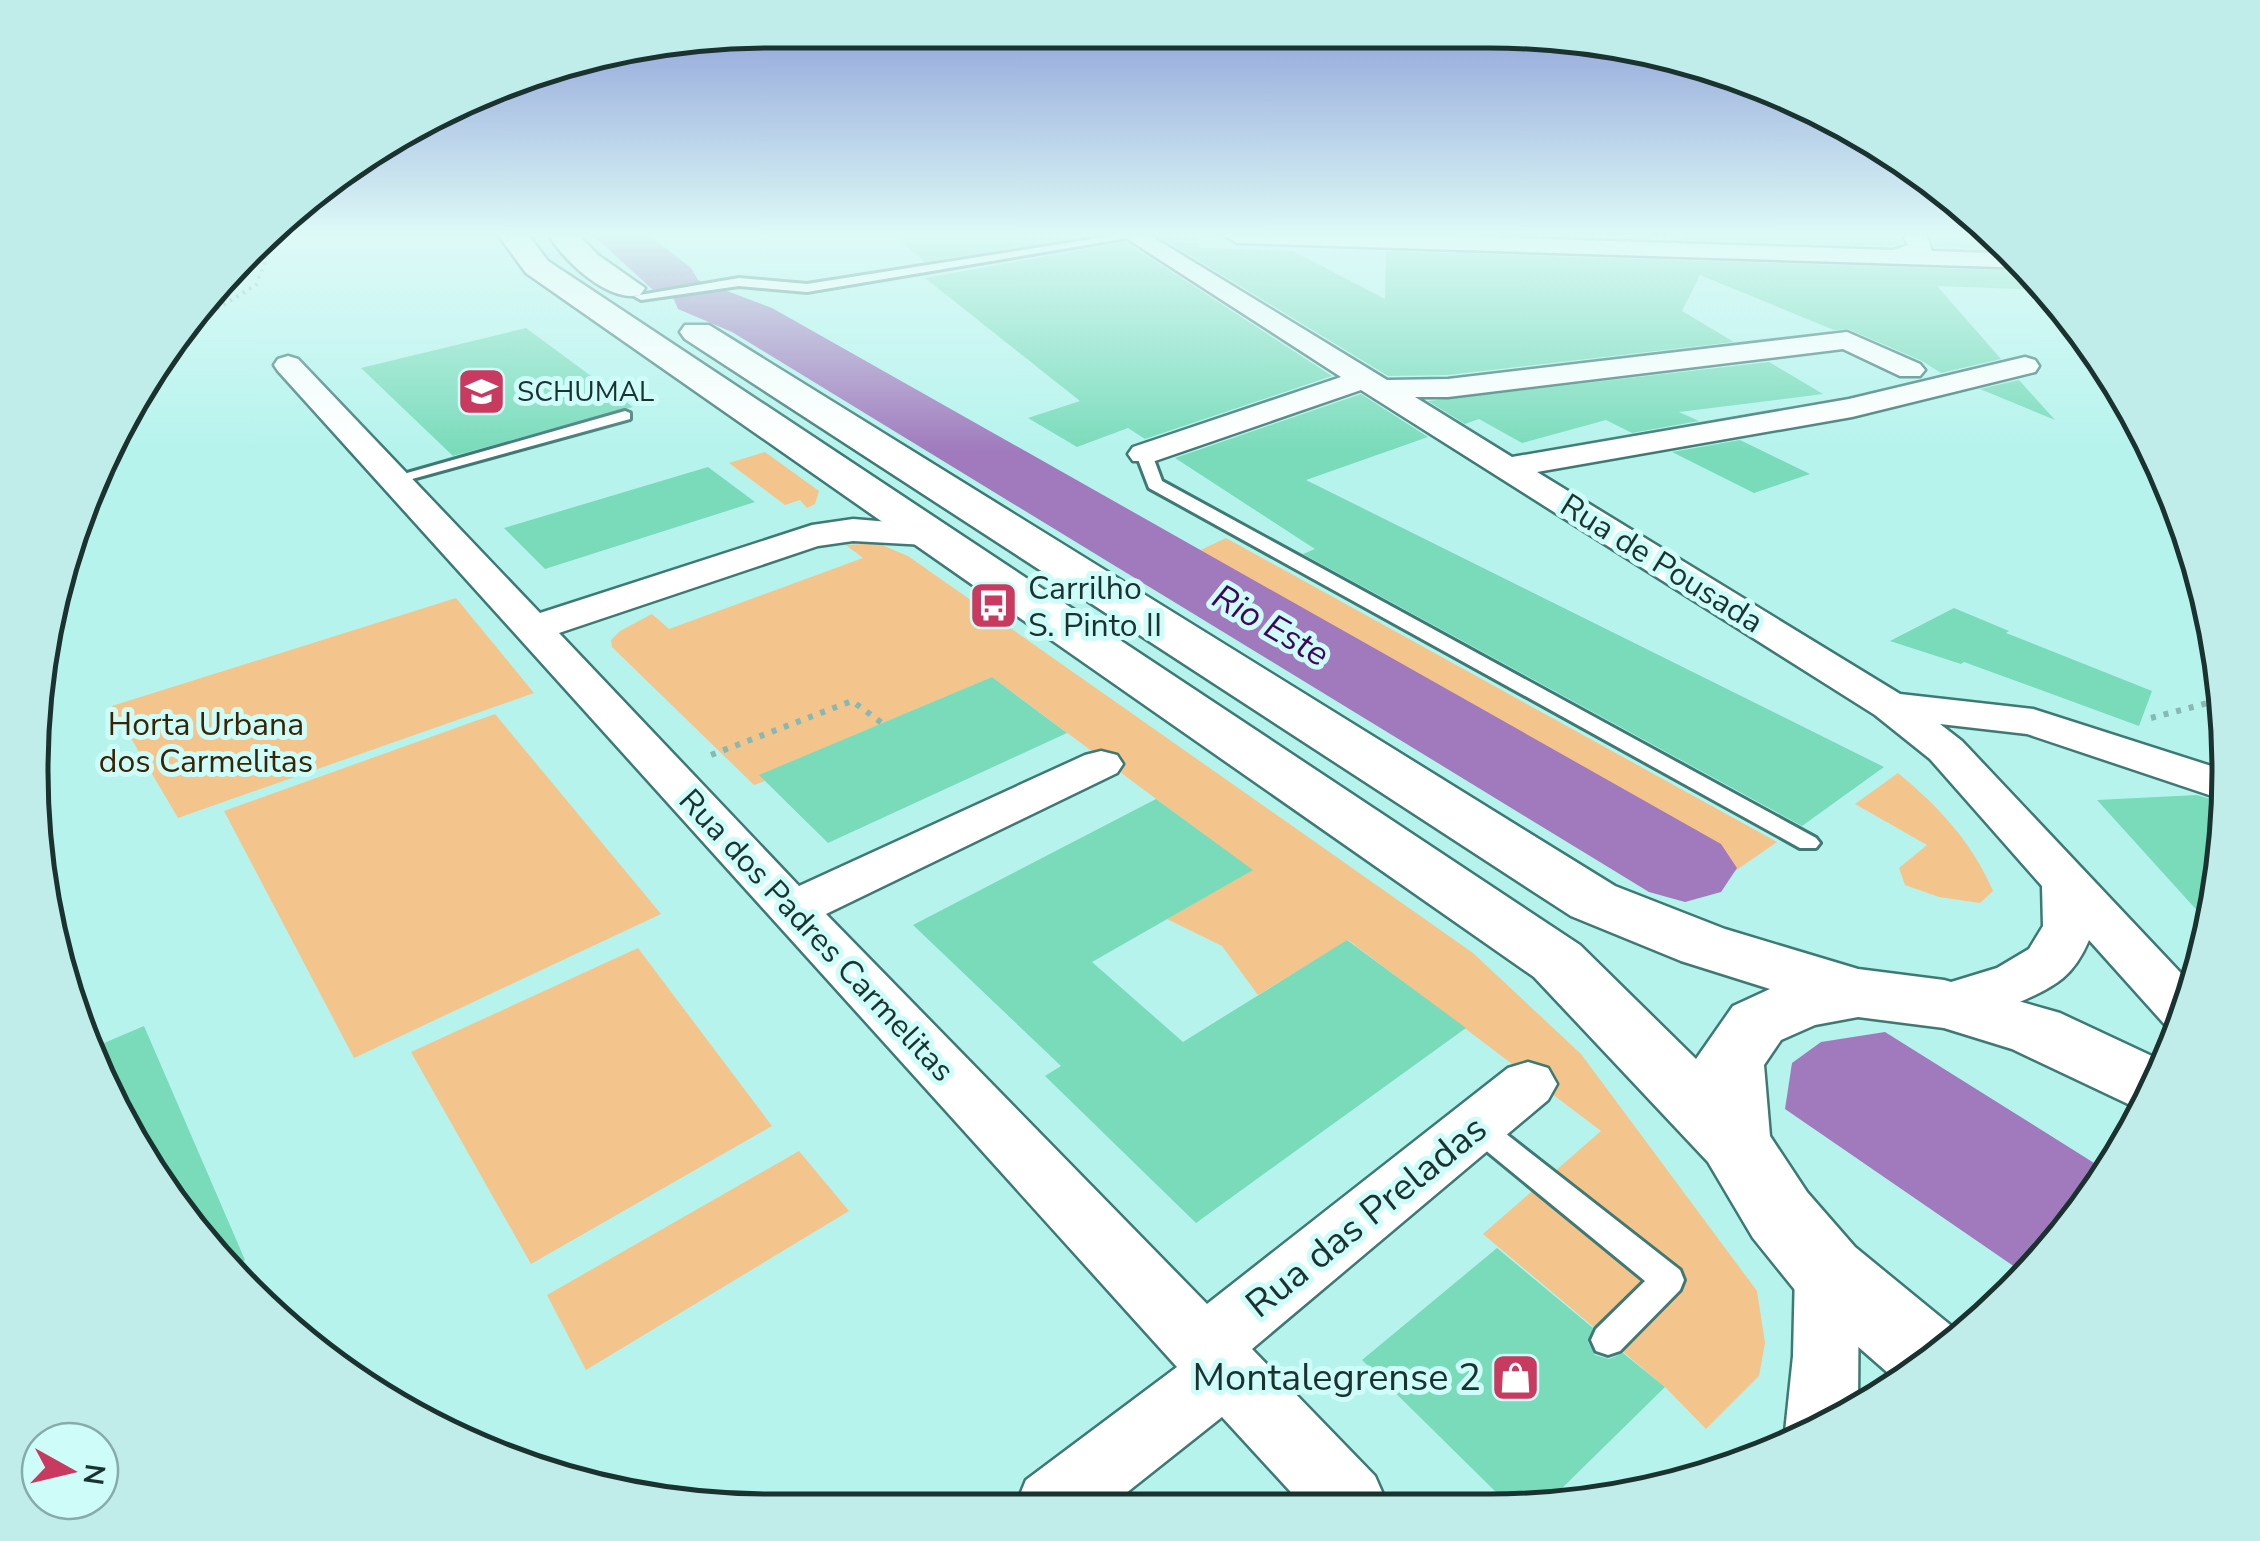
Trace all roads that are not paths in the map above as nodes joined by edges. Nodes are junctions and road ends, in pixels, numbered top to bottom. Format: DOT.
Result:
graph roads {
  1 [pos="597,308"];
  2 [pos="660,308"];
  3 [pos="1249,308"];
  4 [pos="288,365"];
  5 [pos="2024,366"];
  6 [pos="1910,370"];
  7 [pos="1370,384"];
  8 [pos="1448,388"];
  9 [pos="625,416"];
  10 [pos="1422,417"];
  11 [pos="1144,454"];
  12 [pos="1510,467"];
  13 [pos="394,479"];
  14 [pos="856,484"];
  15 [pos="926,534"];
  16 [pos="812,536"];
  17 [pos="532,629"];
  18 [pos="1890,706"];
  19 [pos="1102,764"];
  20 [pos="2212,782"];
  21 [pos="1808,843"];
  22 [pos="2067,884"];
  23 [pos="792,910"];
  24 [pos="1858,993"];
  25 [pos="2175,1001"];
  26 [pos="1944,1004"];
  27 [pos="2142,1082"];
  28 [pos="1528,1084"];
  29 [pos="1477,1126"];
  30 [pos="1734,1141"];
  31 [pos="1826,1271"];
  32 [pos="1608,1340"];
  33 [pos="1922,1350"];
  34 [pos="1215,1359"];
  35 [pos="1823,1412"];
  36 [pos="1065,1494"];
  37 [pos="1342,1494"];
  1 -- 14 [label="main road"];
  2 -- 24 [label="main road"];
  3 -- 7 [label="street, Rua de Pousada"];
  4 -- 13 [label="street, Rua dos Padres Carmelitas"];
  5 -- 12 [label="street"];
  6 -- 8 [label="street"];
  7 -- 8 [label="street"];
  7 -- 10 [label="street, Rua de Pousada"];
  7 -- 11 [label="street"];
  8 -- 10 [label="street"];
  9 -- 13 [label="lane"];
  10 -- 12 [label="street, Rua de Pousada"];
  11 -- 21 [label="lane"];
  12 -- 18 [label="street, Rua de Pousada"];
  13 -- 17 [label="street, Rua dos Padres Carmelitas"];
  14 -- 15 [label="main road"];
  14 -- 16 [label="street"];
  15 -- 16 [label="street"];
  15 -- 30 [label="main road"];
  16 -- 17 [label="street"];
  17 -- 23 [label="street, Rua dos Padres Carmelitas"];
  18 -- 20 [label="street, Rua de Pousada"];
  18 -- 22 [label="street"];
  19 -- 23 [label="street"];
  22 -- 25 [label="street"];
  22 -- 26 [label="street"];
  23 -- 34 [label="street, Rua dos Padres Carmelitas"];
  24 -- 26 [label="main road"];
  24 -- 30 [label="main road"];
  26 -- 27 [label="main road"];
  28 -- 29 [label="street, Rua das Preladas"];
  29 -- 32 [label="lane"];
  29 -- 34 [label="street, Rua das Preladas"];
  30 -- 31 [label="main road"];
  31 -- 33 [label="main road"];
  31 -- 35 [label="street"];
  34 -- 36 [label="street, Rua das Preladas"];
  34 -- 37 [label="street, Rua dos Padres Carmelitas"];
}
